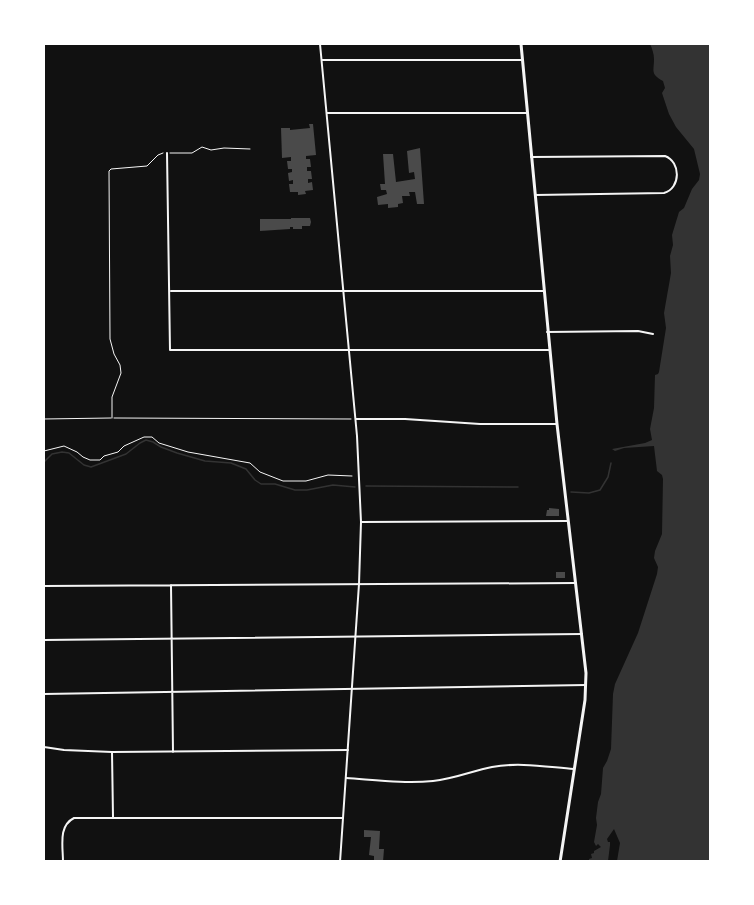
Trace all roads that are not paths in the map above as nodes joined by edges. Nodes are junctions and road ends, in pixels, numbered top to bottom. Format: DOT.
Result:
graph roads {
  1 [pos="320,44"];
  2 [pos="521,44"];
  3 [pos="322,60"];
  4 [pos="522,60"];
  5 [pos="327,113"];
  6 [pos="527,113"];
  7 [pos="167,153"];
  8 [pos="531,157"];
  9 [pos="534,195"];
  10 [pos="170,291"];
  11 [pos="344,291"];
  12 [pos="543,291"];
  13 [pos="547,332"];
  14 [pos="653,334"];
  15 [pos="349,350"];
  16 [pos="549,350"];
  17 [pos="356,419"];
  18 [pos="557,424"];
  19 [pos="568,521"];
  20 [pos="361,522"];
  21 [pos="575,583"];
  22 [pos="359,584"];
  23 [pos="171,585"];
  24 [pos="44,586"];
  25 [pos="582,634"];
  26 [pos="356,636"];
  27 [pos="172,639"];
  28 [pos="44,640"];
  29 [pos="586,685"];
  30 [pos="352,690"];
  31 [pos="172,693"];
  32 [pos="44,694"];
  33 [pos="44,747"];
  34 [pos="348,750"];
  35 [pos="173,752"];
  36 [pos="112,753"];
  37 [pos="574,769"];
  38 [pos="346,778"];
  39 [pos="113,817"];
  40 [pos="343,818"];
  41 [pos="63,861"];
  42 [pos="340,861"];
  43 [pos="560,861"];
  1 -- 3 [label="street"];
  2 -- 4 [label="main road"];
  3 -- 4 [label="street"];
  3 -- 5 [label="street"];
  4 -- 6 [label="main road"];
  5 -- 6 [label="street"];
  5 -- 11 [label="street"];
  6 -- 8 [label="main road"];
  7 -- 10 [label="street"];
  8 -- 9 [label="main road"];
  8 -- 9 [label="street"];
  9 -- 12 [label="main road"];
  10 -- 11 [label="street"];
  10 -- 15 [label="street"];
  11 -- 12 [label="street"];
  11 -- 15 [label="street"];
  12 -- 13 [label="main road"];
  13 -- 14 [label="street"];
  13 -- 16 [label="main road"];
  15 -- 16 [label="street"];
  15 -- 17 [label="street"];
  16 -- 18 [label="main road"];
  17 -- 18 [label="street"];
  17 -- 20 [label="street"];
  18 -- 19 [label="main road"];
  19 -- 20 [label="street"];
  19 -- 21 [label="main road"];
  20 -- 22 [label="street"];
  21 -- 22 [label="street"];
  21 -- 25 [label="main road"];
  22 -- 23 [label="street"];
  22 -- 26 [label="street"];
  23 -- 24 [label="street"];
  23 -- 27 [label="street"];
  25 -- 26 [label="street"];
  25 -- 29 [label="main road"];
  26 -- 27 [label="street"];
  26 -- 30 [label="street"];
  27 -- 28 [label="street"];
  27 -- 31 [label="street"];
  29 -- 30 [label="street"];
  29 -- 37 [label="main road"];
  30 -- 31 [label="street"];
  30 -- 34 [label="street"];
  31 -- 32 [label="street"];
  31 -- 35 [label="street"];
  33 -- 36 [label="street"];
  34 -- 35 [label="street"];
  34 -- 38 [label="street"];
  35 -- 36 [label="street"];
  36 -- 39 [label="street"];
  37 -- 38 [label="street"];
  37 -- 43 [label="main road"];
  38 -- 40 [label="street"];
  39 -- 40 [label="street"];
  39 -- 41 [label="street"];
  40 -- 42 [label="street"];
}
